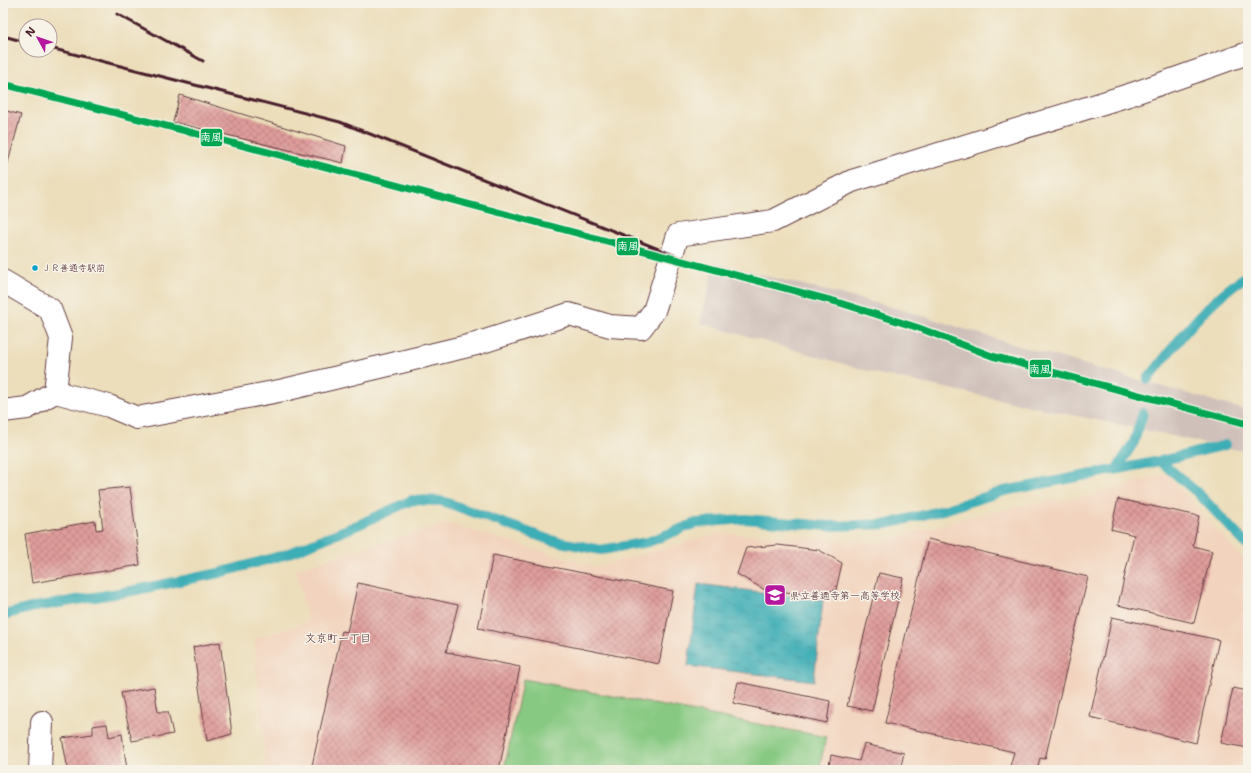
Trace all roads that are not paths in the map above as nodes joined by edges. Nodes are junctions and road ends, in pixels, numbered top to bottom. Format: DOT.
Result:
graph roads {
  1 [pos="1248,53"];
  2 [pos="3,281"];
  3 [pos="55,392"];
  4 [pos="3,411"];
  5 [pos="42,722"];
  6 [pos="40,770"];
  1 -- 3 [label="street"];
  2 -- 3 [label="street"];
  3 -- 4 [label="street"];
  5 -- 6 [label="street"];
}
